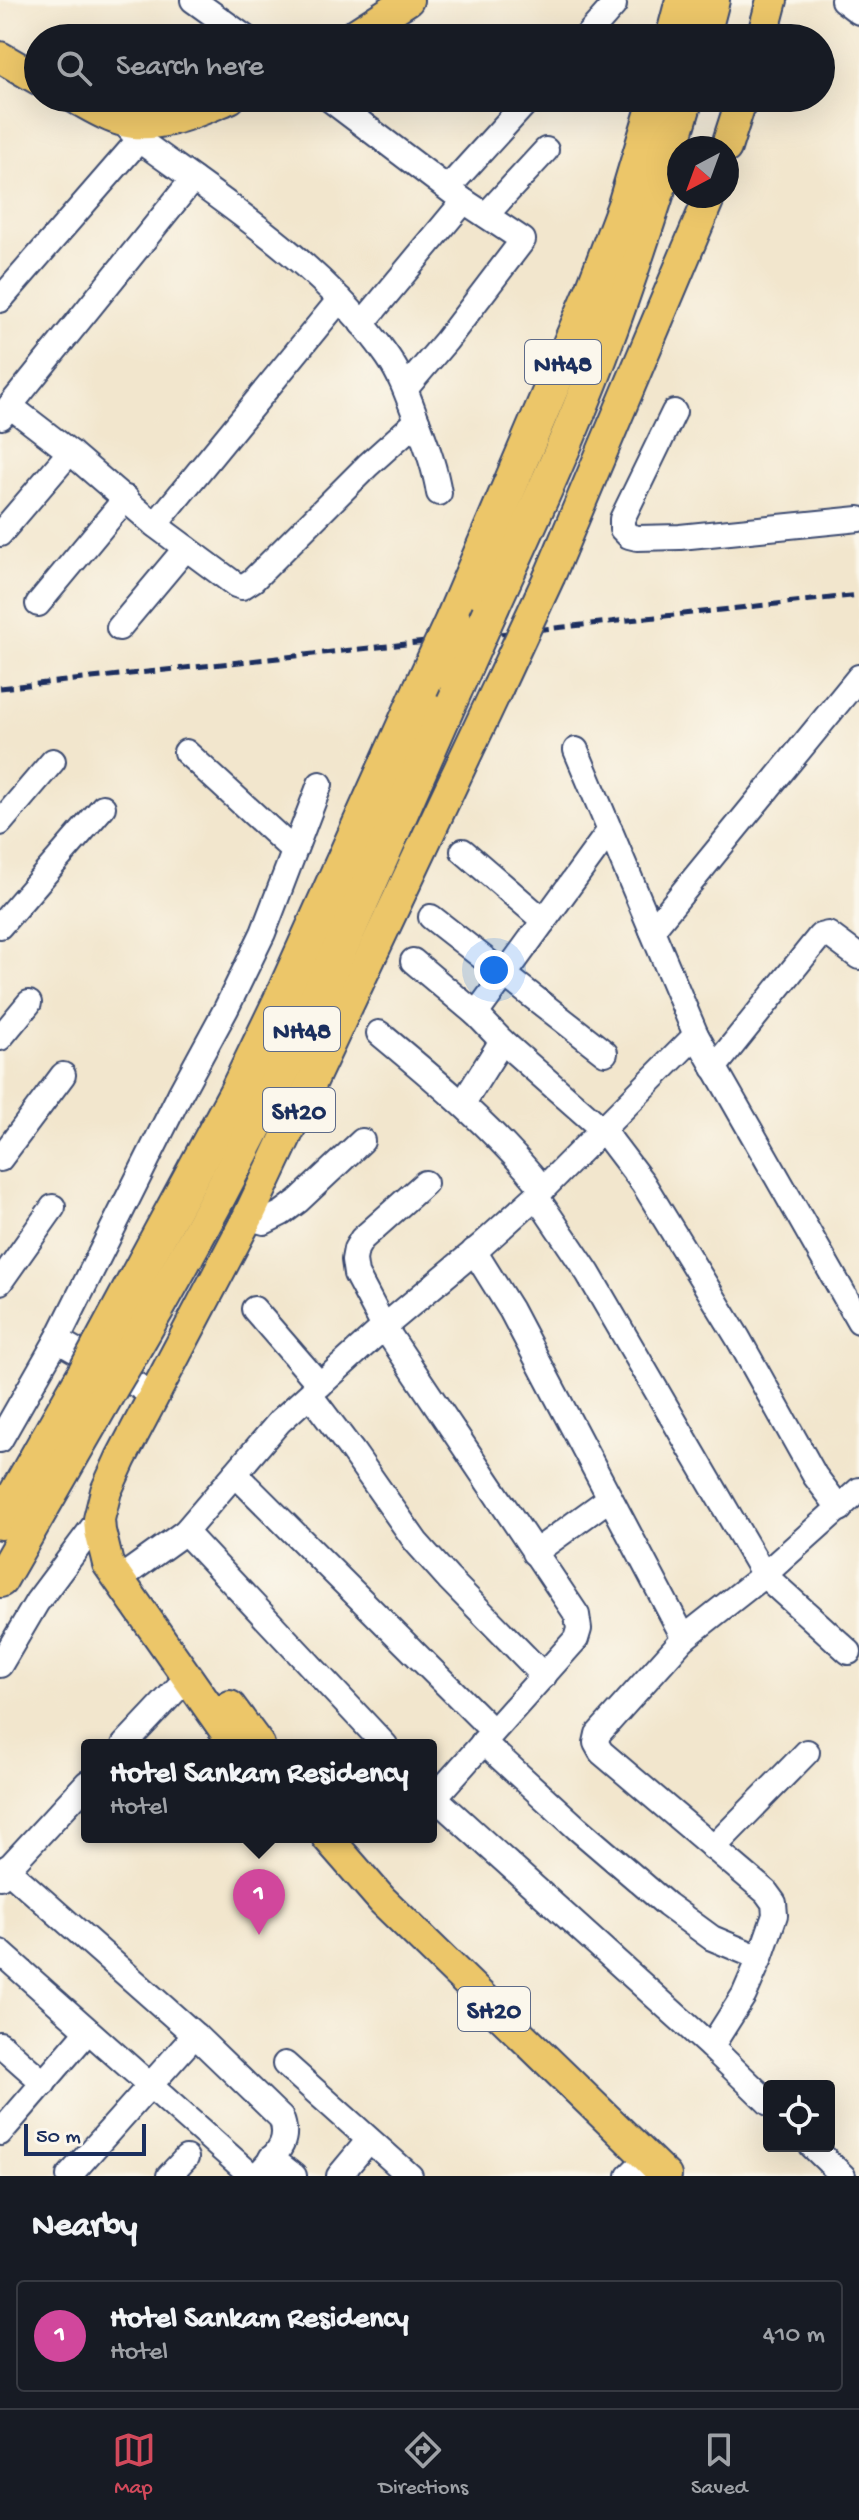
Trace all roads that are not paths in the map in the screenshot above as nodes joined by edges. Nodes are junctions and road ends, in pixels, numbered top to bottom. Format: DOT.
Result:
graph roads {
  1 [pos="193,0"];
  2 [pos="408,0"];
  3 [pos="683,0"];
  4 [pos="712,0"];
  5 [pos="772,0"];
  6 [pos="843,0"];
  7 [pos="614,5"];
  8 [pos="859,12"];
  9 [pos="226,24"];
  10 [pos="371,24"];
  11 [pos="597,24"];
  12 [pos="677,24"];
  13 [pos="706,24"];
  14 [pos="766,24"];
  15 [pos="0,57"];
  16 [pos="24,71"];
  17 [pos="99,112"];
  18 [pos="196,112"];
  19 [pos="346,112"];
  20 [pos="519,112"];
  21 [pos="653,112"];
  22 [pos="682,112"];
  23 [pos="738,112"];
  24 [pos="130,130"];
  25 [pos="730,136"];
  26 [pos="546,150"];
  27 [pos="193,179"];
  28 [pos="456,195"];
  29 [pos="705,208"];
  30 [pos="486,215"];
  31 [pos="340,299"];
  32 [pos="0,300"];
  33 [pos="362,324"];
  34 [pos="406,388"];
  35 [pos="5,412"];
  36 [pos="674,412"];
  37 [pos="417,421"];
  38 [pos="70,452"];
  39 [pos="439,493"];
  40 [pos="126,498"];
  41 [pos="859,519"];
  42 [pos="155,525"];
  43 [pos="0,534"];
  44 [pos="186,548"];
  45 [pos="38,604"];
  46 [pos="119,628"];
  47 [pos="859,677"];
  48 [pos="576,750"];
  49 [pos="186,752"];
  50 [pos="53,761"];
  51 [pos="320,784"];
  52 [pos="103,807"];
  53 [pos="0,823"];
  54 [pos="610,830"];
  55 [pos="294,851"];
  56 [pos="463,851"];
  57 [pos="431,917"];
  58 [pos="544,921"];
  59 [pos="0,926"];
  60 [pos="652,930"];
  61 [pos="859,957"];
  62 [pos="413,961"];
  63 [pos="505,975"];
  64 [pos="29,1003"];
  65 [pos="476,1014"];
  66 [pos="379,1033"];
  67 [pos="696,1035"];
  68 [pos="0,1038"];
  69 [pos="502,1041"];
  70 [pos="605,1053"];
  71 [pos="714,1068"];
  72 [pos="63,1075"];
  73 [pos="463,1103"];
  74 [pos="602,1129"];
  75 [pos="362,1141"];
  76 [pos="0,1159"];
  77 [pos="425,1183"];
  78 [pos="539,1192"];
  79 [pos="53,1207"];
  80 [pos="248,1217"];
  81 [pos="474,1251"];
  82 [pos="0,1282"];
  83 [pos="254,1309"];
  84 [pos="859,1321"];
  85 [pos="384,1327"];
  86 [pos="57,1340"];
  87 [pos="105,1367"];
  88 [pos="315,1390"];
  89 [pos="154,1395"];
  90 [pos="7,1413"];
  91 [pos="0,1440"];
  92 [pos="235,1474"];
  93 [pos="859,1490"];
  94 [pos="610,1498"];
  95 [pos="840,1509"];
  96 [pos="0,1522"];
  97 [pos="99,1525"];
  98 [pos="185,1532"];
  99 [pos="534,1553"];
  100 [pos="132,1570"];
  101 [pos="764,1575"];
  102 [pos="0,1580"];
  103 [pos="684,1638"];
  104 [pos="849,1652"];
  105 [pos="0,1665"];
  106 [pos="544,1676"];
  107 [pos="187,1678"];
  108 [pos="488,1737"];
  109 [pos="130,1739"];
  110 [pos="231,1739"];
  111 [pos="255,1739"];
  112 [pos="379,1739"];
  113 [pos="807,1752"];
  114 [pos="81,1789"];
  115 [pos="437,1792"];
  116 [pos="437,1800"];
  117 [pos="309,1843"];
  118 [pos="332,1843"];
  119 [pos="713,1848"];
  120 [pos="3,1873"];
  121 [pos="0,1952"];
  122 [pos="760,1958"];
  123 [pos="88,2031"];
  124 [pos="195,2035"];
  125 [pos="0,2044"];
  126 [pos="711,2047"];
  127 [pos="285,2064"];
  128 [pos="44,2083"];
  129 [pos="149,2086"];
  130 [pos="763,2097"];
  131 [pos="0,2133"];
  132 [pos="369,2140"];
  133 [pos="818,2152"];
  134 [pos="186,2158"];
  135 [pos="260,2170"];
  136 [pos="635,2174"];
  137 [pos="69,2176"];
  138 [pos="169,2176"];
  139 [pos="294,2176"];
  140 [pos="339,2176"];
  141 [pos="410,2176"];
  142 [pos="666,2176"];
  143 [pos="843,2176"];
  1 -- 9 [label="street"];
  2 -- 10 [label="main road"];
  3 -- 12 [label="highway"];
  4 -- 13 [label="highway"];
  5 -- 14 [label="main road"];
  6 -- 8 [label="street"];
  7 -- 11 [label="street"];
  15 -- 16 [label="main road"];
  17 -- 24 [label="main road"];
  18 -- 24 [label="main road"];
  19 -- 28 [label="street"];
  20 -- 28 [label="street"];
  21 -- 87 [label="highway, NH48, bridge"];
  22 -- 87 [label="highway, NH48, bridge"];
  23 -- 25 [label="main road"];
  24 -- 27 [label="street"];
  24 -- 32 [label="street"];
  26 -- 30 [label="street"];
  27 -- 31 [label="street"];
  27 -- 35 [label="street"];
  28 -- 30 [label="street"];
  28 -- 33 [label="street"];
  29 -- 80 [label="main road, SH20, bridge"];
  30 -- 34 [label="street"];
  31 -- 33 [label="street"];
  31 -- 42 [label="street"];
  33 -- 34 [label="street"];
  34 -- 37 [label="street"];
  35 -- 38 [label="street"];
  36 -- 41 [label="street"];
  37 -- 39 [label="street"];
  37 -- 44 [label="street"];
  38 -- 40 [label="street"];
  38 -- 43 [label="street"];
  40 -- 42 [label="street"];
  40 -- 45 [label="street"];
  42 -- 44 [label="street"];
  44 -- 46 [label="street"];
  47 -- 60 [label="street"];
  48 -- 54 [label="street"];
  49 -- 55 [label="street"];
  50 -- 53 [label="street"];
  51 -- 55 [label="street"];
  52 -- 59 [label="street"];
  54 -- 58 [label="street"];
  54 -- 60 [label="street"];
  55 -- 86 [label="street"];
  56 -- 58 [label="street"];
  57 -- 63 [label="street"];
  58 -- 63 [label="street"];
  60 -- 67 [label="street"];
  61 -- 71 [label="street"];
  62 -- 65 [label="street"];
  63 -- 65 [label="street"];
  63 -- 70 [label="street"];
  64 -- 68 [label="street"];
  65 -- 69 [label="street"];
  66 -- 73 [label="street"];
  67 -- 71 [label="street"];
  67 -- 74 [label="street"];
  69 -- 73 [label="street"];
  69 -- 74 [label="street"];
  71 -- 84 [label="street"];
  72 -- 76 [label="street"];
  73 -- 78 [label="street"];
  74 -- 78 [label="street"];
  74 -- 95 [label="street"];
  75 -- 80 [label="street"];
  77 -- 85 [label="street"];
  78 -- 81 [label="street"];
  78 -- 101 [label="street"];
  79 -- 82 [label="street"];
  80 -- 89 [label="main road, SH20"];
  81 -- 85 [label="street"];
  81 -- 94 [label="street"];
  83 -- 88 [label="street"];
  85 -- 88 [label="street"];
  85 -- 99 [label="street"];
  86 -- 89 [label="street"];
  86 -- 90 [label="street"];
  87 -- 96 [label="highway, NH48"];
  87 -- 102 [label="highway, NH48"];
  88 -- 92 [label="street"];
  88 -- 106 [label="street"];
  89 -- 97 [label="main road, SH20"];
  90 -- 91 [label="street"];
  92 -- 98 [label="street"];
  92 -- 108 [label="street"];
  93 -- 95 [label="street"];
  94 -- 99 [label="street"];
  94 -- 103 [label="street"];
  95 -- 101 [label="street"];
  97 -- 100 [label="main road"];
  97 -- 105 [label="street"];
  97 -- 107 [label="main road"];
  98 -- 100 [label="street"];
  98 -- 112 [label="street"];
  99 -- 106 [label="street"];
  100 -- 111 [label="main road"];
  101 -- 103 [label="street"];
  101 -- 104 [label="street"];
  103 -- 119 [label="street"];
  106 -- 108 [label="street"];
  107 -- 109 [label="street"];
  107 -- 110 [label="main road"];
  108 -- 115 [label="street"];
  108 -- 122 [label="street"];
  113 -- 119 [label="street"];
  114 -- 120 [label="street"];
  116 -- 126 [label="street"];
  117 -- 136 [label="main road, SH20"];
  118 -- 142 [label="main road, SH20"];
  119 -- 122 [label="street"];
  120 -- 124 [label="street"];
  121 -- 123 [label="street"];
  122 -- 126 [label="street"];
  123 -- 128 [label="street"];
  123 -- 129 [label="street"];
  124 -- 129 [label="street"];
  124 -- 135 [label="street"];
  125 -- 128 [label="street"];
  126 -- 130 [label="street"];
  127 -- 132 [label="street"];
  128 -- 131 [label="street"];
  129 -- 135 [label="street"];
  129 -- 137 [label="street"];
  132 -- 140 [label="street"];
  132 -- 141 [label="street"];
  133 -- 143 [label="street"];
  134 -- 138 [label="street"];
  135 -- 139 [label="street"];
}
